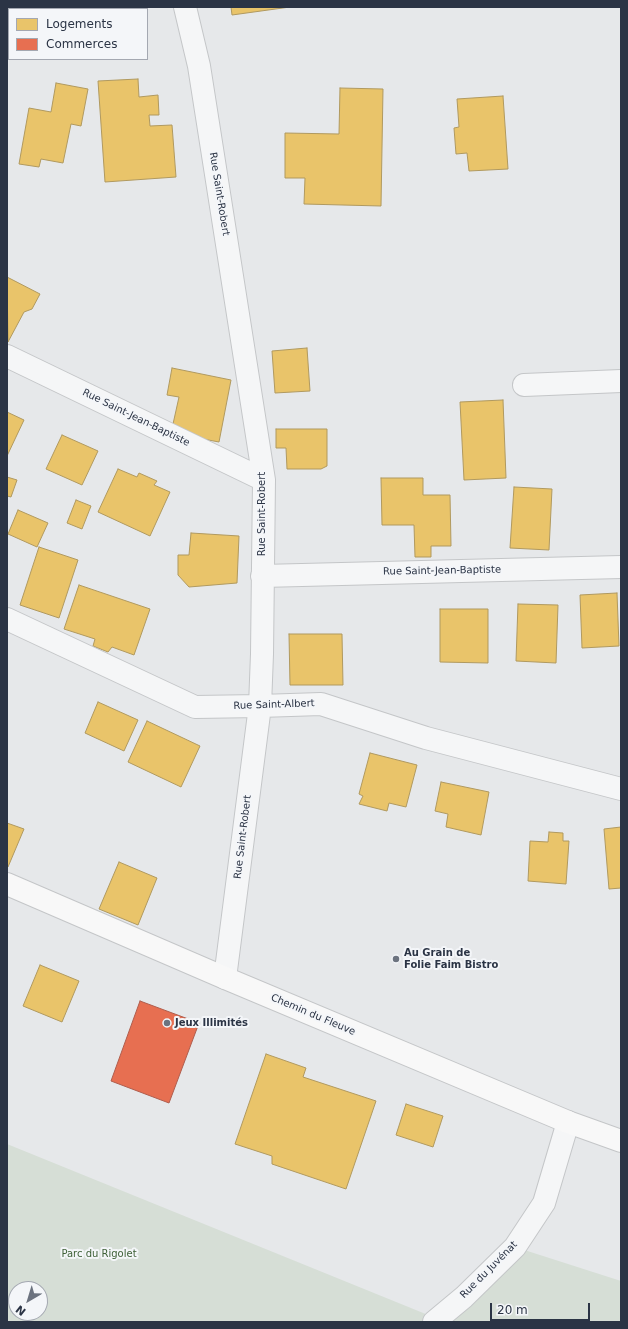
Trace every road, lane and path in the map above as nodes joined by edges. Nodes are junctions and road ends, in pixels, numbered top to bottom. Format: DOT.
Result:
graph roads {
  1 [pos="185,7"];
  2 [pos="7,356"];
  3 [pos="621,381"];
  4 [pos="524,384"];
  5 [pos="264,480"];
  6 [pos="621,567"];
  7 [pos="262,576"];
  8 [pos="7,619"];
  9 [pos="260,706"];
  10 [pos="621,789"];
  11 [pos="7,884"];
  12 [pos="224,978"];
  13 [pos="568,1122"];
  14 [pos="621,1141"];
  15 [pos="434,1322"];
  1 -- 5 [label="street, Rue Saint-Robert"];
  2 -- 5 [label="street, Rue Saint-Jean-Baptiste"];
  3 -- 4 [label="street"];
  5 -- 7 [label="street, Rue Saint-Robert"];
  6 -- 7 [label="street, Rue Saint-Jean-Baptiste"];
  7 -- 9 [label="street, Rue Saint-Robert"];
  8 -- 9 [label="street, Rue Saint-Albert"];
  9 -- 10 [label="street, Rue Saint-Albert"];
  9 -- 12 [label="street, Rue Saint-Robert"];
  11 -- 12 [label="street, Chemin du Fleuve"];
  12 -- 13 [label="street, Chemin du Fleuve"];
  13 -- 14 [label="street, Chemin du Fleuve"];
  13 -- 15 [label="street, Rue du Juvénat"];
}
